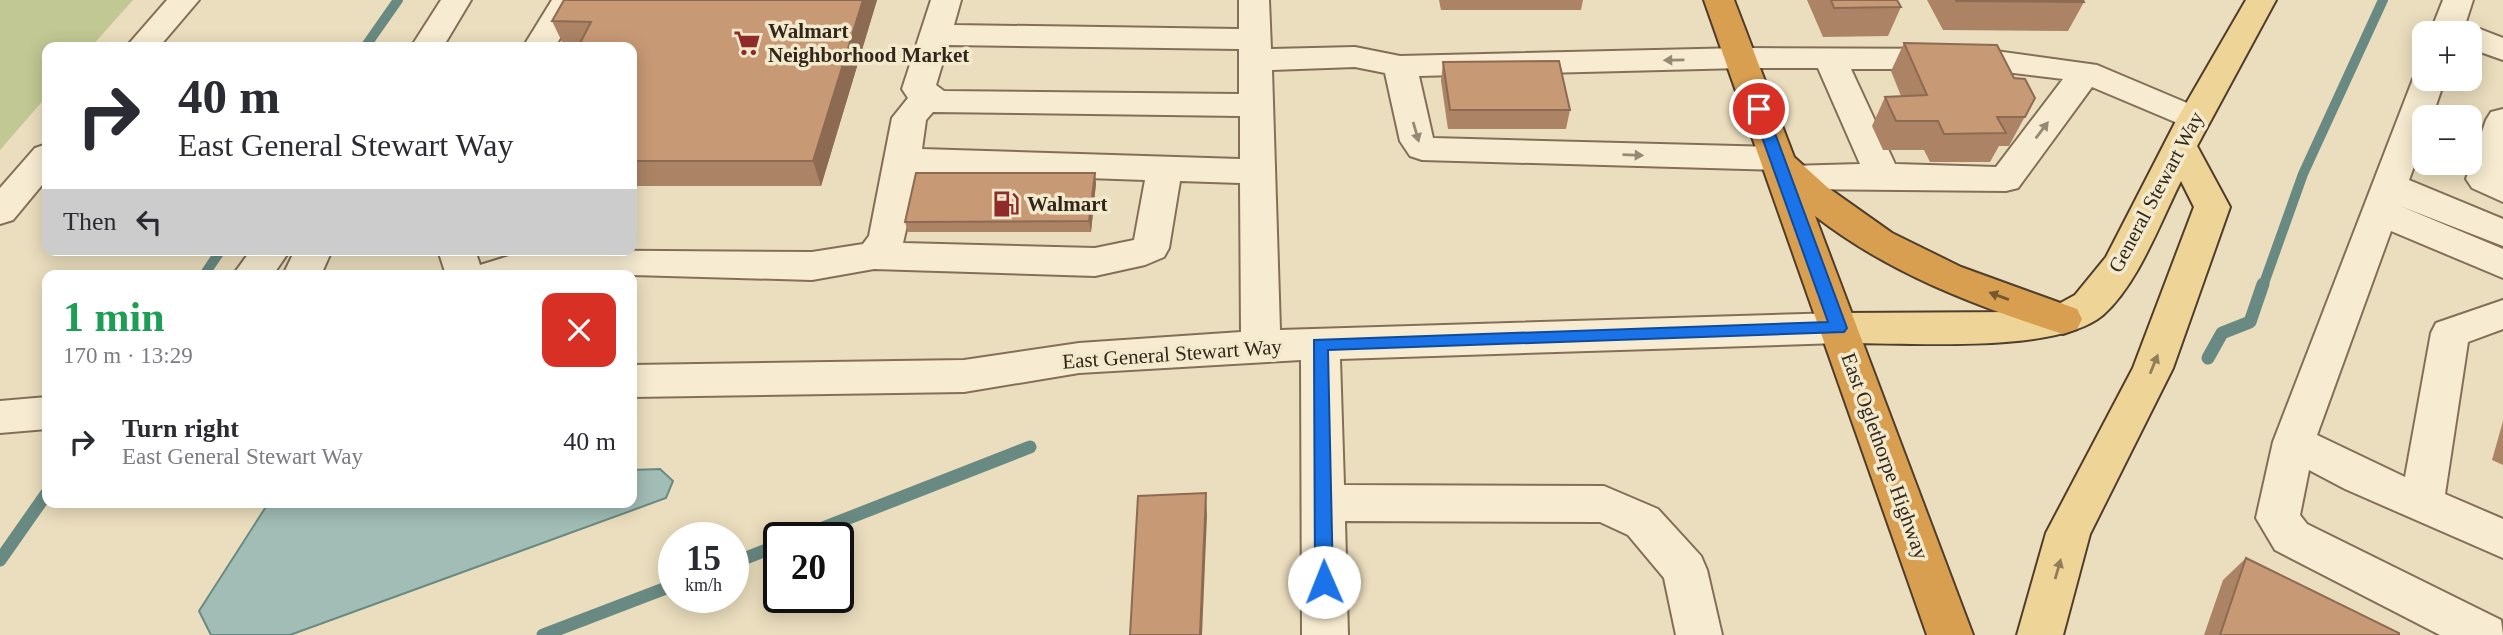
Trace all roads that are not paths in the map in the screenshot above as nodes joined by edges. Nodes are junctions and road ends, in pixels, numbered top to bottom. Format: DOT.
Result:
graph roads {
  1 [pos="184,0"];
  2 [pos="456,0"];
  3 [pos="567,0"];
  4 [pos="946,0"];
  5 [pos="1254,0"];
  6 [pos="1719,0"];
  7 [pos="2260,0"];
  8 [pos="935,35"];
  9 [pos="2482,39"];
  10 [pos="146,42"];
  11 [pos="430,42"];
  12 [pos="542,42"];
  13 [pos="1255,49"];
  14 [pos="2503,50"];
  15 [pos="1742,58"];
  16 [pos="1830,58"];
  17 [pos="1400,66"];
  18 [pos="2086,72"];
  19 [pos="2424,91"];
  20 [pos="928,96"];
  21 [pos="1255,105"];
  22 [pos="2503,120"];
  23 [pos="2187,133"];
  24 [pos="904,159"];
  25 [pos="1891,159"];
  26 [pos="42,162"];
  27 [pos="1785,168"];
  28 [pos="1165,169"];
  29 [pos="1256,171"];
  30 [pos="2503,190"];
  31 [pos="2384,199"];
  32 [pos="0,211"];
  33 [pos="2503,233"];
  34 [pos="267,256"];
  35 [pos="874,256"];
  36 [pos="2503,264"];
  37 [pos="256,270"];
  38 [pos="508,270"];
  39 [pos="2503,314"];
  40 [pos="2063,319"];
  41 [pos="1839,328"];
  42 [pos="1320,344"];
  43 [pos="1261,346"];
  44 [pos="637,381"];
  45 [pos="42,413"];
  46 [pos="0,417"];
  47 [pos="2294,442"];
  48 [pos="1323,503"];
  49 [pos="2423,504"];
  50 [pos="2503,539"];
  51 [pos="1325,635"];
  52 [pos="1699,635"];
  53 [pos="1950,635"];
  54 [pos="2040,635"];
  55 [pos="2485,635"];
  1 -- 10 [label="street"];
  2 -- 11 [label="street"];
  3 -- 12 [label="street"];
  4 -- 8 [label="street"];
  5 -- 13 [label="street"];
  6 -- 15 [label="highway, East Oglethorpe Highway"];
  7 -- 23 [label="main road, General Stewart Way"];
  8 -- 13 [label="street"];
  8 -- 20 [label="street"];
  9 -- 14 [label="street"];
  13 -- 17 [label="street"];
  13 -- 21 [label="street"];
  15 -- 16 [label="street"];
  15 -- 17 [label="street, one-way"];
  15 -- 27 [label="highway, East Oglethorpe Highway"];
  16 -- 18 [label="street"];
  16 -- 25 [label="street"];
  17 -- 27 [label="street, one-way"];
  18 -- 23 [label="street"];
  25 -- 18 [label="street, one-way"];
  19 -- 31 [label="street"];
  20 -- 21 [label="street"];
  20 -- 24 [label="street"];
  21 -- 29 [label="street"];
  22 -- 30 [label="street"];
  23 -- 40 [label="main road, General Stewart Way"];
  54 -- 23 [label="main road, one-way"];
  24 -- 28 [label="street"];
  24 -- 35 [label="street"];
  25 -- 27 [label="street"];
  26 -- 32 [label="street"];
  40 -- 27 [label="highway, one-way"];
  27 -- 41 [label="highway, East Oglethorpe Highway"];
  28 -- 29 [label="street"];
  28 -- 35 [label="street"];
  29 -- 43 [label="street"];
  31 -- 33 [label="street"];
  31 -- 36 [label="street"];
  31 -- 47 [label="street"];
  34 -- 37 [label="street"];
  35 -- 38 [label="street"];
  39 -- 49 [label="street"];
  40 -- 41 [label="main road, General Stewart Way"];
  41 -- 42 [label="street, East General Stewart Way"];
  41 -- 53 [label="highway, East Oglethorpe Highway"];
  42 -- 43 [label="street, East General Stewart Way"];
  42 -- 48 [label="street"];
  43 -- 44 [label="street, East General Stewart Way"];
  45 -- 46 [label="street"];
  47 -- 49 [label="street"];
  47 -- 55 [label="street"];
  48 -- 51 [label="street"];
  48 -- 52 [label="street"];
  49 -- 50 [label="street"];
}
